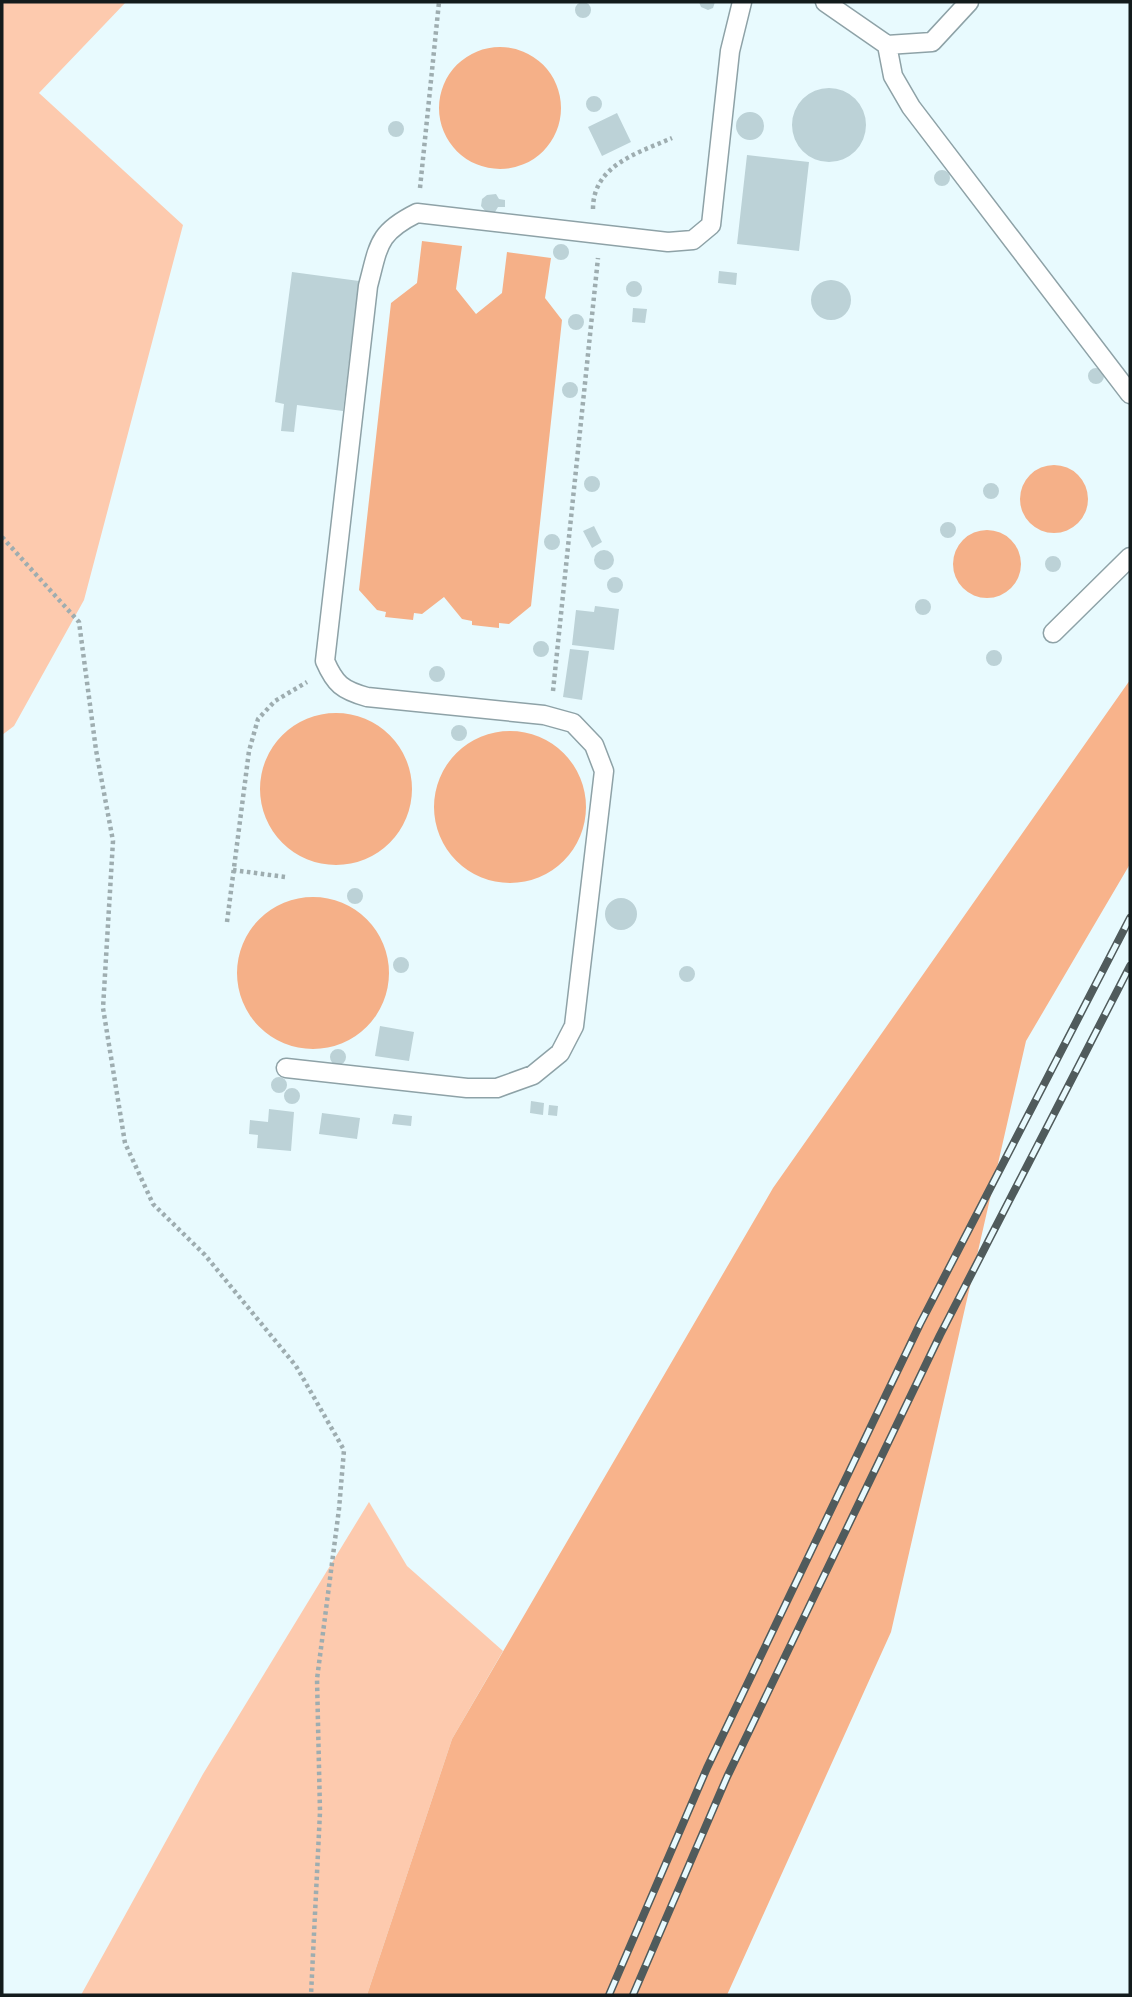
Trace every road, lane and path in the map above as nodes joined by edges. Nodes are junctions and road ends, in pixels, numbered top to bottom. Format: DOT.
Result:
graph roads {
  1 [pos="439,2"];
  2 [pos="742,2"];
  3 [pos="825,2"];
  4 [pos="970,2"];
  5 [pos="887,45"];
  6 [pos="672,138"];
  7 [pos="417,213"];
  8 [pos="601,234"];
  9 [pos="1130,394"];
  10 [pos="2,537"];
  11 [pos="1130,557"];
  12 [pos="1053,633"];
  13 [pos="330,672"];
  14 [pos="550,717"];
  15 [pos="233,870"];
  16 [pos="285,877"];
  17 [pos="226,922"];
  18 [pos="286,1068"];
  19 [pos="311,1995"];
  1 -- 7 [label="path"];
  2 -- 8 [label="lane"];
  3 -- 5 [label="lane"];
  4 -- 5 [label="lane"];
  5 -- 9 [label="lane"];
  6 -- 8 [label="path"];
  7 -- 8 [label="lane"];
  7 -- 13 [label="lane"];
  8 -- 14 [label="path"];
  10 -- 19 [label="path"];
  11 -- 12 [label="lane"];
  13 -- 14 [label="lane"];
  13 -- 15 [label="path"];
  14 -- 18 [label="lane"];
  15 -- 16 [label="path"];
  15 -- 17 [label="path"];
}
